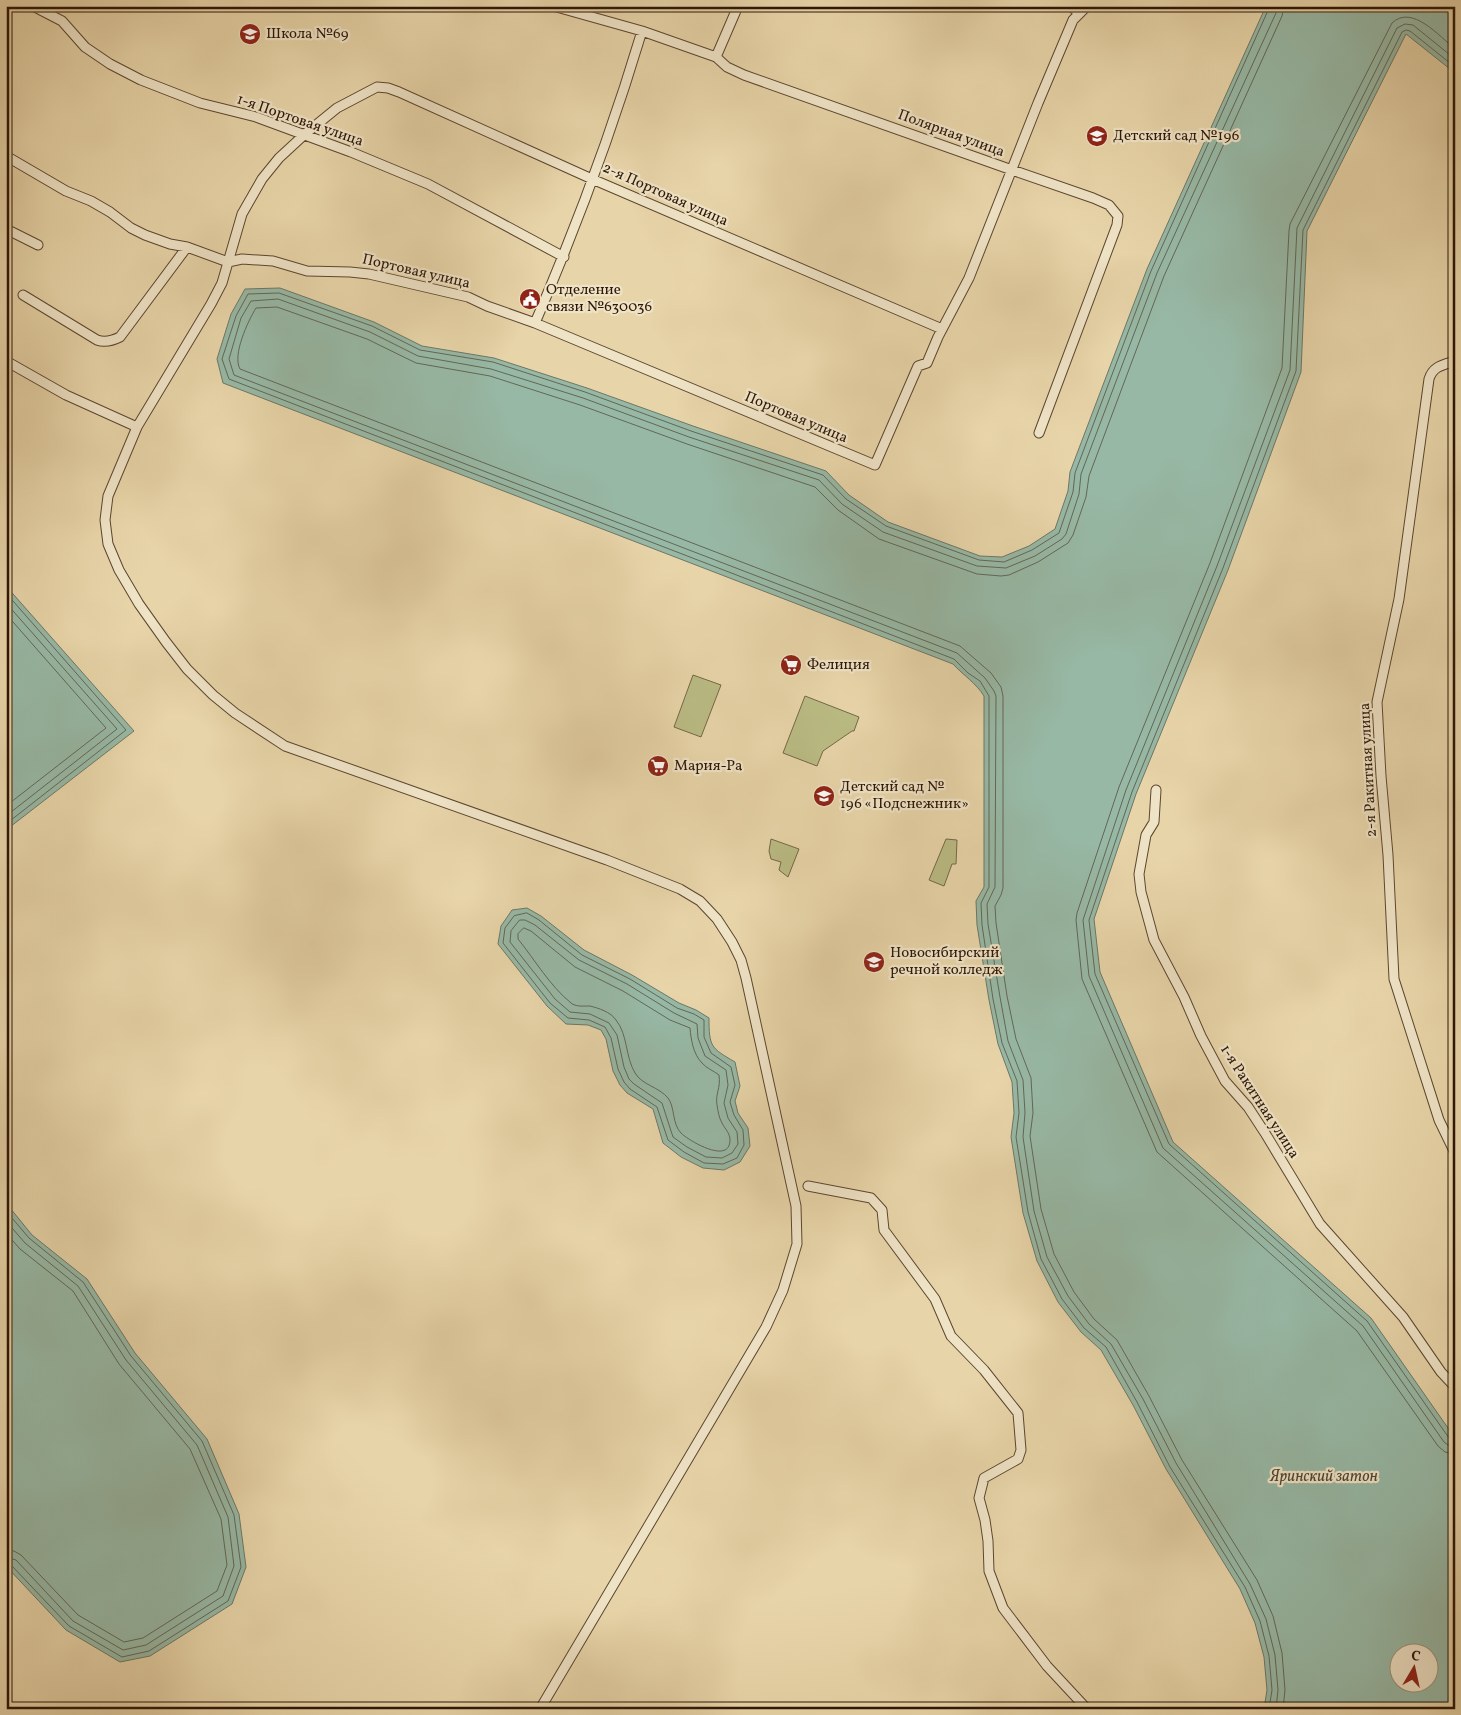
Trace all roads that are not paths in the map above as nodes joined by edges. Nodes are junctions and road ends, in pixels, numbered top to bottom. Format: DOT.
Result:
graph roads {
  1 [pos="33,6"];
  2 [pos="552,6"];
  3 [pos="738,6"];
  4 [pos="1070,6"];
  5 [pos="1087,6"];
  6 [pos="1079,13"];
  7 [pos="642,32"];
  8 [pos="716,57"];
  9 [pos="305,134"];
  10 [pos="6,156"];
  11 [pos="1012,170"];
  12 [pos="592,179"];
  13 [pos="6,229"];
  14 [pos="38,245"];
  15 [pos="187,247"];
  16 [pos="564,257"];
  17 [pos="228,262"];
  18 [pos="23,295"];
  19 [pos="535,323"];
  20 [pos="942,329"];
  21 [pos="6,361"];
  22 [pos="1455,361"];
  23 [pos="137,427"];
  24 [pos="1039,433"];
  25 [pos="1156,790"];
  26 [pos="1455,1154"];
  27 [pos="808,1186"];
  28 [pos="1455,1387"];
  29 [pos="540,1709"];
  30 [pos="1088,1709"];
  1 -- 9 [label="street, 1-я Портовая улица"];
  2 -- 7 [label="street, Полярная улица"];
  3 -- 8 [label="street"];
  4 -- 6 [label="street"];
  5 -- 6 [label="street"];
  6 -- 11 [label="street"];
  7 -- 8 [label="street, Полярная улица"];
  7 -- 12 [label="street"];
  8 -- 11 [label="street, Полярная улица"];
  9 -- 12 [label="street, 2-я Портовая улица"];
  9 -- 16 [label="street, 1-я Портовая улица"];
  9 -- 17 [label="street"];
  10 -- 15 [label="street, Портовая улица"];
  11 -- 20 [label="street"];
  11 -- 24 [label="street, Полярная улица"];
  12 -- 16 [label="street"];
  12 -- 20 [label="street, 2-я Портовая улица"];
  13 -- 14 [label="street"];
  15 -- 17 [label="street, Портовая улица"];
  15 -- 18 [label="street"];
  16 -- 19 [label="street"];
  17 -- 19 [label="street, Портовая улица"];
  17 -- 23 [label="street"];
  19 -- 20 [label="street, Портовая улица"];
  21 -- 23 [label="street"];
  22 -- 26 [label="street, 2-я Ракитная улица"];
  23 -- 29 [label="street"];
  25 -- 28 [label="street, 1-я Ракитная улица"];
  27 -- 30 [label="street"];
}
